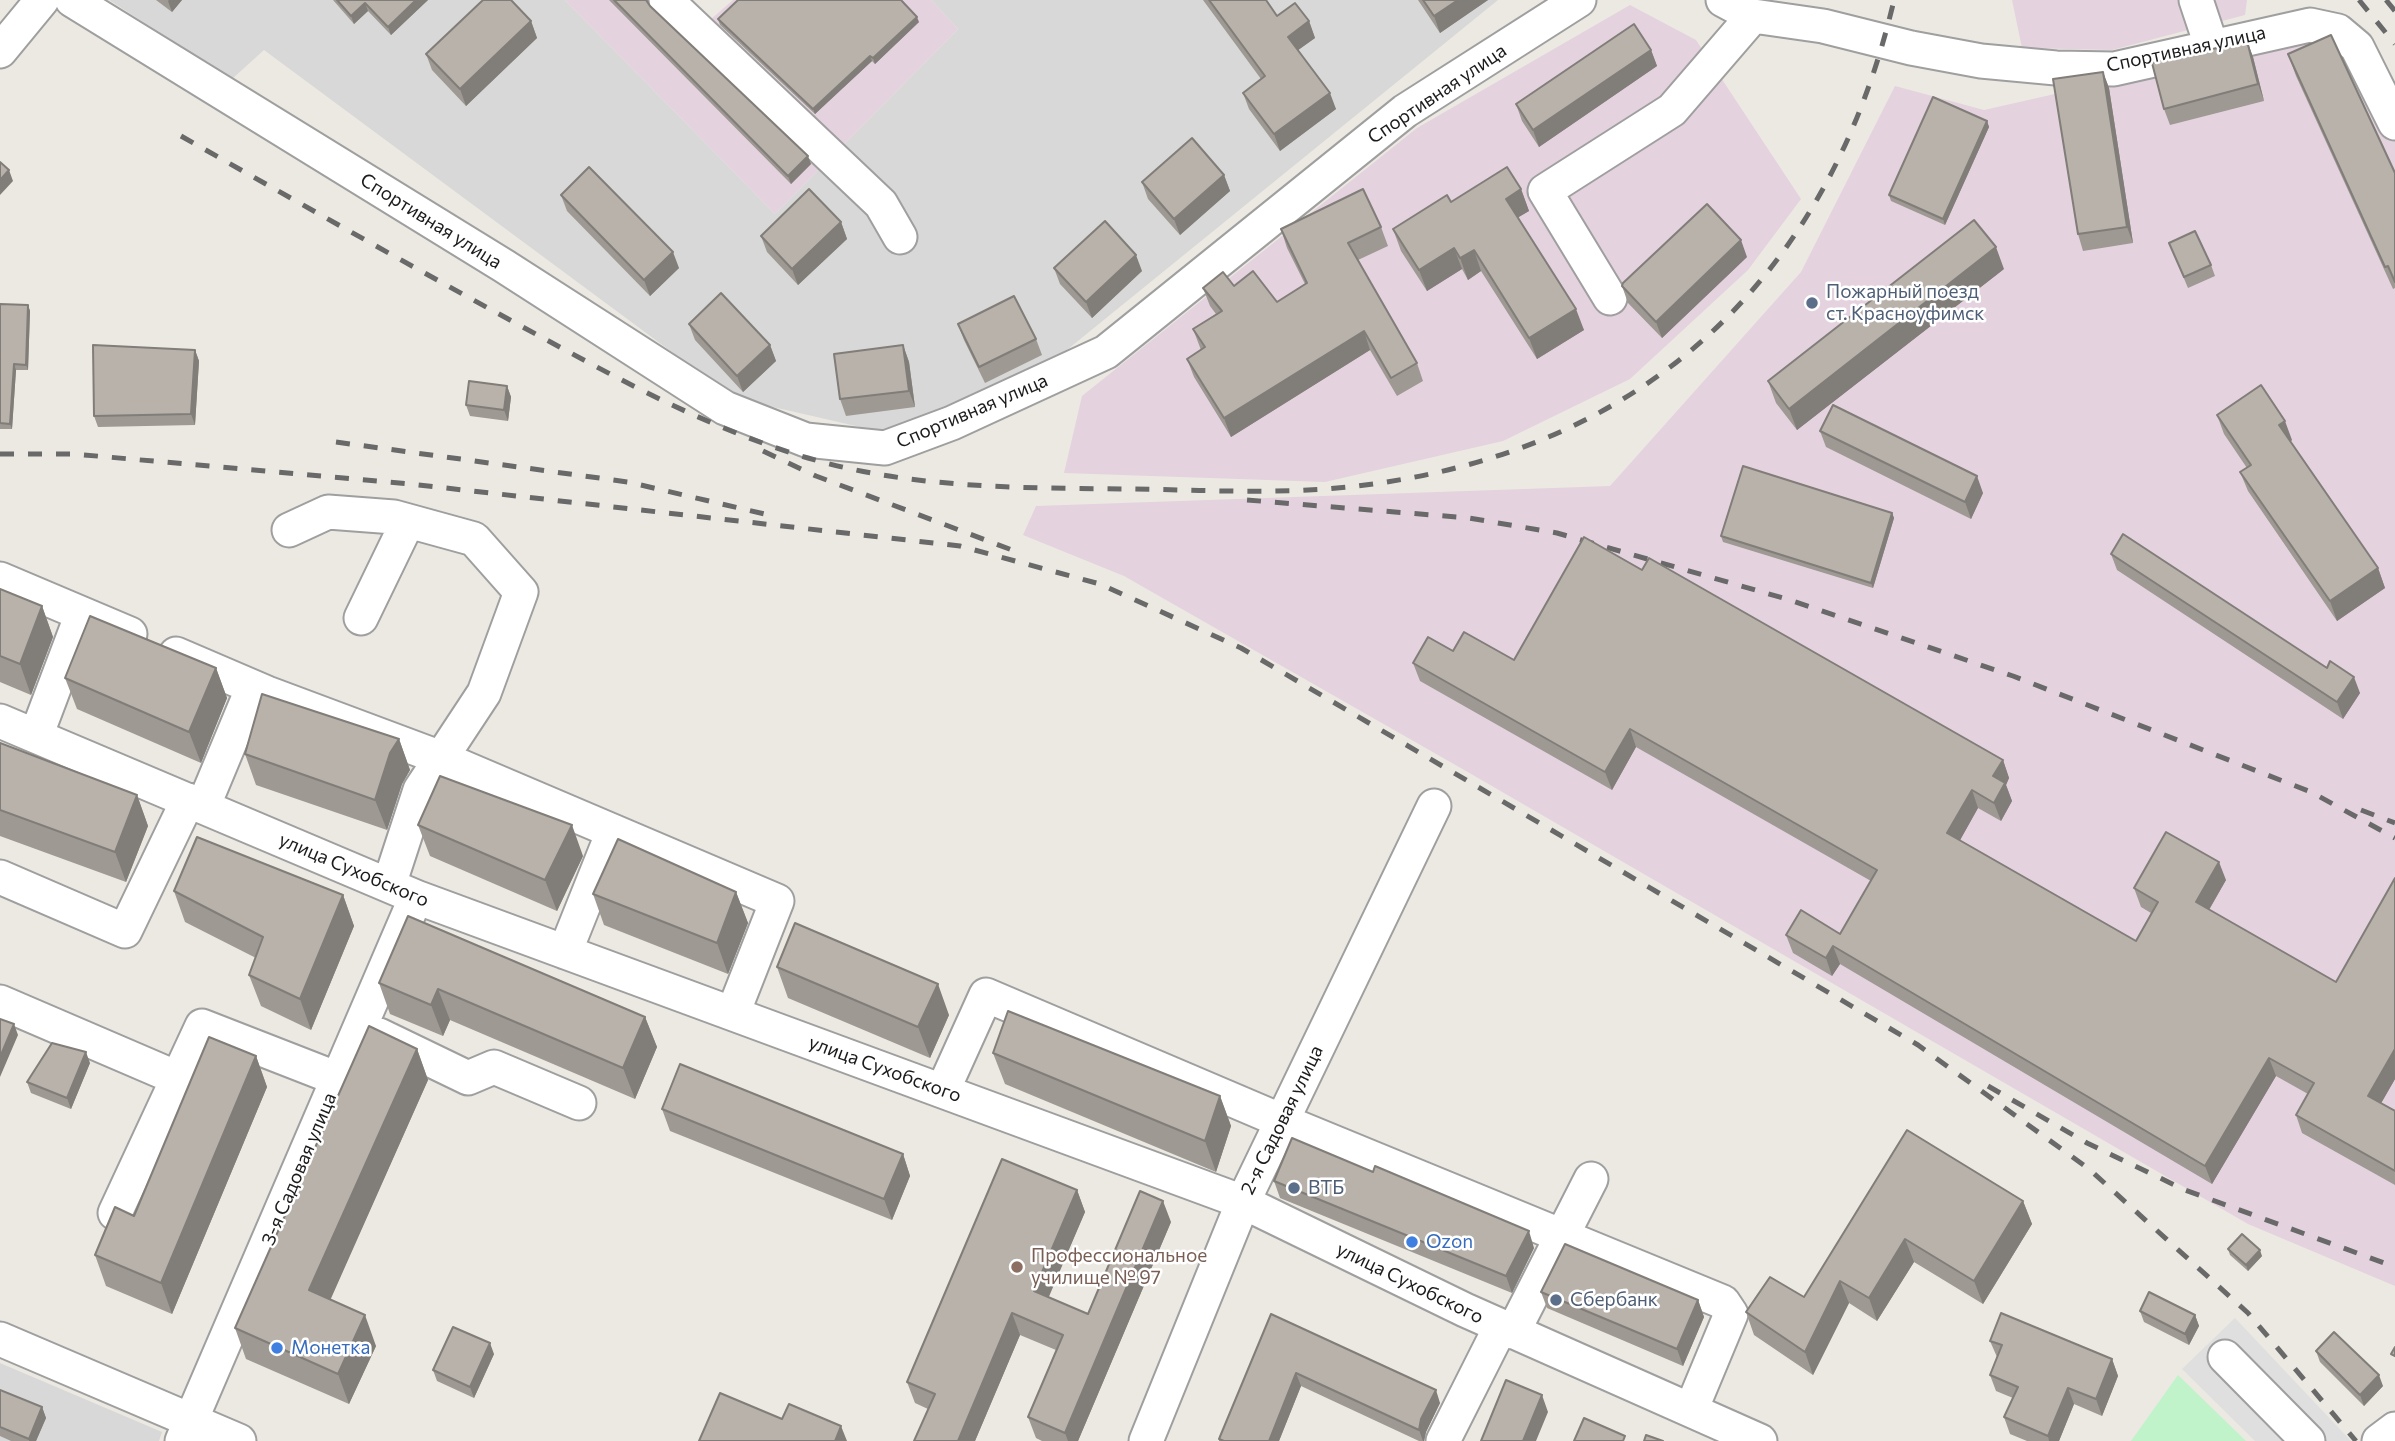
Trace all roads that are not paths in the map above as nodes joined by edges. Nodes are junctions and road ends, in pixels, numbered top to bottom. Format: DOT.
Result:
graph roads {
  1 [pos="42,0"];
  2 [pos="72,0"];
  3 [pos="666,0"];
  4 [pos="1579,0"];
  5 [pos="1723,0"];
  6 [pos="2196,0"];
  7 [pos="1753,16"];
  8 [pos="2211,45"];
  9 [pos="0,51"];
  10 [pos="2395,123"];
  11 [pos="900,237"];
  12 [pos="1610,298"];
  13 [pos="408,521"];
  14 [pos="289,530"];
  15 [pos="0,579"];
  16 [pos="82,614"];
  17 [pos="361,618"];
  18 [pos="253,687"];
  19 [pos="0,721"];
  20 [pos="36,736"];
  21 [pos="441,758"];
  22 [pos="195,804"];
  23 [pos="1434,806"];
  24 [pos="613,832"];
  25 [pos="0,877"];
  26 [pos="402,891"];
  27 [pos="565,951"];
  28 [pos="0,1002"];
  29 [pos="733,1013"];
  30 [pos="361,1026"];
  31 [pos="177,1078"];
  32 [pos="338,1079"];
  33 [pos="943,1090"];
  34 [pos="579,1103"];
  35 [pos="1282,1121"];
  36 [pos="1591,1179"];
  37 [pos="1243,1202"];
  38 [pos="116,1213"];
  39 [pos="1562,1235"];
  40 [pos="1507,1329"];
  41 [pos="0,1339"];
  42 [pos="2225,1357"];
  43 [pos="1691,1410"];
  44 [pos="2395,1429"];
  45 [pos="186,1431"];
  46 [pos="239,1441"];
  47 [pos="1146,1441"];
  48 [pos="1443,1441"];
  49 [pos="1760,1441"];
  50 [pos="2308,1441"];
  51 [pos="2379,1441"];
  1 -- 9 [label="street"];
  2 -- 4 [label="street, Спортивная улица"];
  3 -- 11 [label="street"];
  5 -- 7 [label="street, Спортивная улица"];
  6 -- 8 [label="street"];
  7 -- 8 [label="street, Спортивная улица"];
  7 -- 12 [label="street"];
  8 -- 10 [label="street, Спортивная улица"];
  13 -- 14 [label="street"];
  13 -- 17 [label="street"];
  13 -- 21 [label="street, 3-я Садовая улица"];
  15 -- 16 [label="street"];
  16 -- 18 [label="street"];
  16 -- 20 [label="street"];
  18 -- 21 [label="street"];
  18 -- 22 [label="street"];
  19 -- 20 [label="street, улица Сухобского"];
  20 -- 22 [label="street, улица Сухобского"];
  21 -- 24 [label="street"];
  21 -- 26 [label="street, 3-я Садовая улица"];
  22 -- 25 [label="street"];
  22 -- 26 [label="street, улица Сухобского"];
  23 -- 35 [label="street, 2-я Садовая улица"];
  24 -- 27 [label="street"];
  24 -- 29 [label="street"];
  26 -- 27 [label="street, улица Сухобского"];
  26 -- 30 [label="street, 3-я Садовая улица"];
  27 -- 29 [label="street, улица Сухобского"];
  28 -- 31 [label="street"];
  29 -- 33 [label="street, улица Сухобского"];
  30 -- 32 [label="street, 3-я Садовая улица"];
  30 -- 34 [label="street"];
  31 -- 32 [label="street"];
  31 -- 38 [label="street"];
  32 -- 45 [label="street, 3-я Садовая улица"];
  33 -- 35 [label="street"];
  33 -- 37 [label="street, улица Сухобского"];
  35 -- 37 [label="street, 2-я Садовая улица"];
  35 -- 39 [label="street"];
  36 -- 39 [label="street"];
  37 -- 40 [label="street, улица Сухобского"];
  37 -- 47 [label="street, 2-я Садовая улица"];
  39 -- 40 [label="street"];
  39 -- 43 [label="street"];
  40 -- 43 [label="street, улица Сухобского"];
  40 -- 48 [label="street"];
  41 -- 45 [label="street"];
  42 -- 50 [label="street"];
  43 -- 49 [label="street, улица Сухобского"];
  44 -- 51 [label="street"];
  45 -- 46 [label="street"];
}
